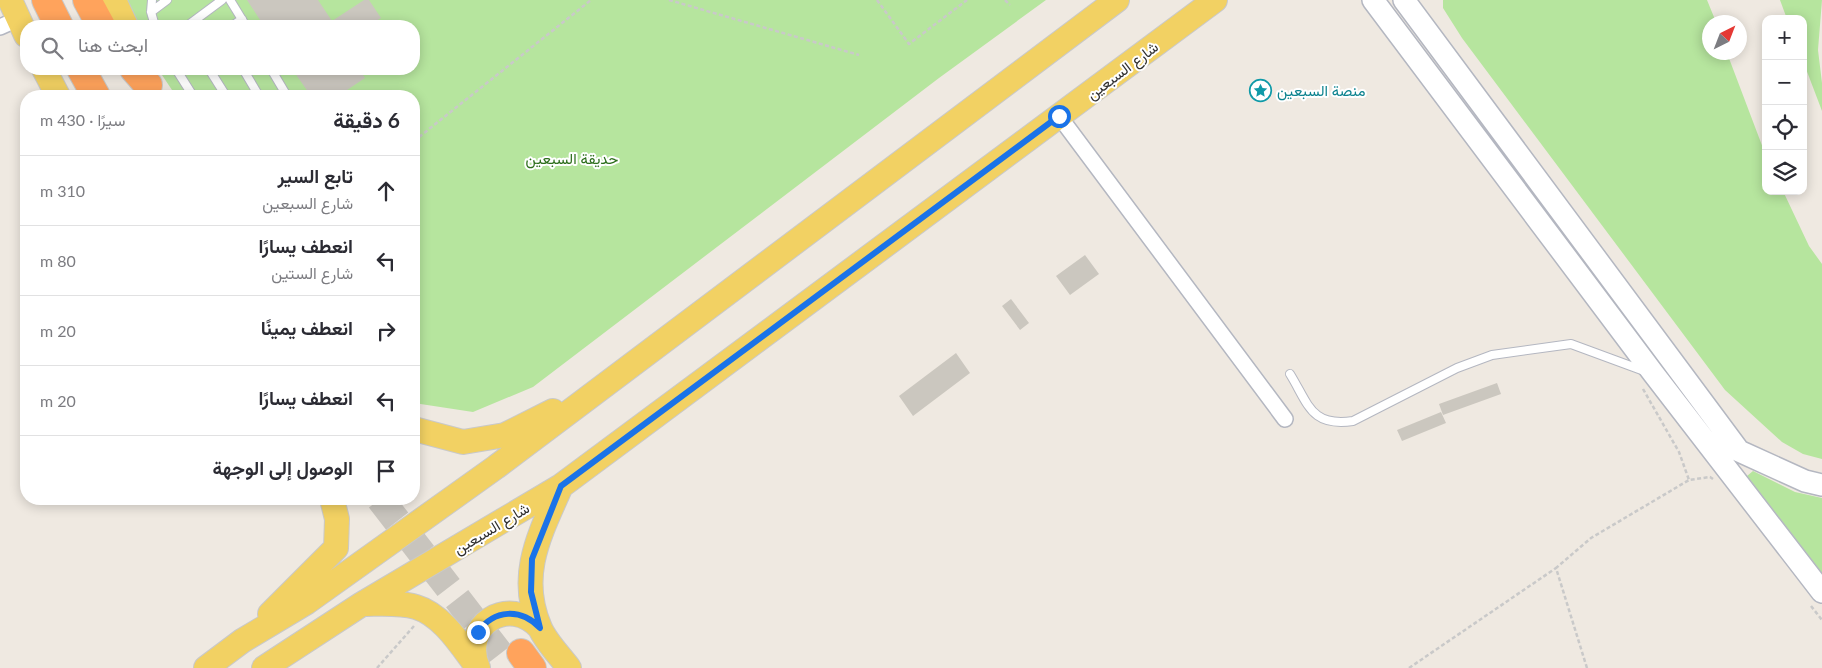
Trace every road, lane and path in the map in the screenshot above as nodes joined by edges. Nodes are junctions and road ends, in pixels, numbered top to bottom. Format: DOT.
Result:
graph roads {
  1 [pos="46,0"];
  2 [pos="66,0"];
  3 [pos="87,0"];
  4 [pos="114,0"];
  5 [pos="152,0"];
  6 [pos="167,0"];
  7 [pos="222,0"];
  8 [pos="230,0"];
  9 [pos="591,0"];
  10 [pos="669,0"];
  11 [pos="877,0"];
  12 [pos="968,0"];
  13 [pos="1005,0"];
  14 [pos="1117,0"];
  15 [pos="1215,0"];
  16 [pos="1373,0"];
  17 [pos="1404,0"];
  18 [pos="1010,5"];
  19 [pos="151,12"];
  20 [pos="56,20"];
  21 [pos="76,20"];
  22 [pos="98,20"];
  23 [pos="123,20"];
  24 [pos="154,20"];
  25 [pos="195,20"];
  26 [pos="242,20"];
  27 [pos="858,55"];
  28 [pos="47,75"];
  29 [pos="66,75"];
  30 [pos="85,75"];
  31 [pos="103,75"];
  32 [pos="180,75"];
  33 [pos="213,75"];
  34 [pos="247,75"];
  35 [pos="275,75"];
  36 [pos="55,90"];
  37 [pos="74,90"];
  38 [pos="93,90"];
  39 [pos="111,90"];
  40 [pos="189,90"];
  41 [pos="222,90"];
  42 [pos="255,90"];
  43 [pos="283,90"];
  44 [pos="1059,116"];
  45 [pos="420,136"];
  46 [pos="1671,361"];
  47 [pos="1645,371"];
  48 [pos="1290,374"];
  49 [pos="606,385"];
  50 [pos="1285,419"];
  51 [pos="420,431"];
  52 [pos="1726,465"];
  53 [pos="1689,480"];
  54 [pos="1822,485"];
  55 [pos="561,486"];
  56 [pos="334,505"];
  57 [pos="1556,568"];
  58 [pos="1816,599"];
  59 [pos="362,604"];
  60 [pos="426,612"];
  61 [pos="1822,620"];
  62 [pos="540,628"];
  63 [pos="242,641"];
  64 [pos="206,668"];
  65 [pos="264,668"];
  66 [pos="377,668"];
  67 [pos="478,668"];
  68 [pos="569,668"];
  69 [pos="1409,668"];
  70 [pos="1587,668"];
  1 -- 20 [label="highway"];
  2 -- 21 [label="highway"];
  3 -- 22 [label="highway"];
  4 -- 23 [label="main road"];
  5 -- 19 [label="lane"];
  6 -- 19 [label="lane"];
  7 -- 25 [label="lane"];
  8 -- 26 [label="lane"];
  9 -- 45 [label="path"];
  10 -- 27 [label="path"];
  11 -- 12 [label="path"];
  13 -- 18 [label="path"];
  14 -- 49 [label="main road"];
  15 -- 44 [label="main road, شارع السبعين"];
  16 -- 47 [label="street"];
  17 -- 46 [label="street"];
  19 -- 24 [label="lane"];
  28 -- 36 [label="main road"];
  29 -- 37 [label="highway"];
  30 -- 38 [label="highway"];
  31 -- 39 [label="highway"];
  32 -- 40 [label="lane"];
  33 -- 41 [label="lane"];
  34 -- 42 [label="lane"];
  35 -- 43 [label="lane"];
  44 -- 50 [label="street"];
  44 -- 55 [label="main road, شارع السبعين"];
  46 -- 47 [label="street"];
  46 -- 52 [label="street"];
  47 -- 48 [label="lane"];
  47 -- 52 [label="street"];
  47 -- 53 [label="path"];
  49 -- 51 [label="main road"];
  49 -- 63 [label="main road"];
  52 -- 53 [label="path"];
  52 -- 54 [label="street"];
  52 -- 58 [label="street"];
  53 -- 57 [label="path"];
  55 -- 59 [label="main road, شارع السبعين"];
  55 -- 62 [label="main road"];
  56 -- 63 [label="main road"];
  57 -- 69 [label="path"];
  57 -- 70 [label="path"];
  58 -- 61 [label="path"];
  59 -- 60 [label="main road"];
  59 -- 65 [label="main road, شارع السبعين"];
  60 -- 66 [label="path"];
  60 -- 67 [label="main road"];
  62 -- 67 [label="main road"];
  62 -- 68 [label="main road"];
  63 -- 64 [label="main road"];
}
